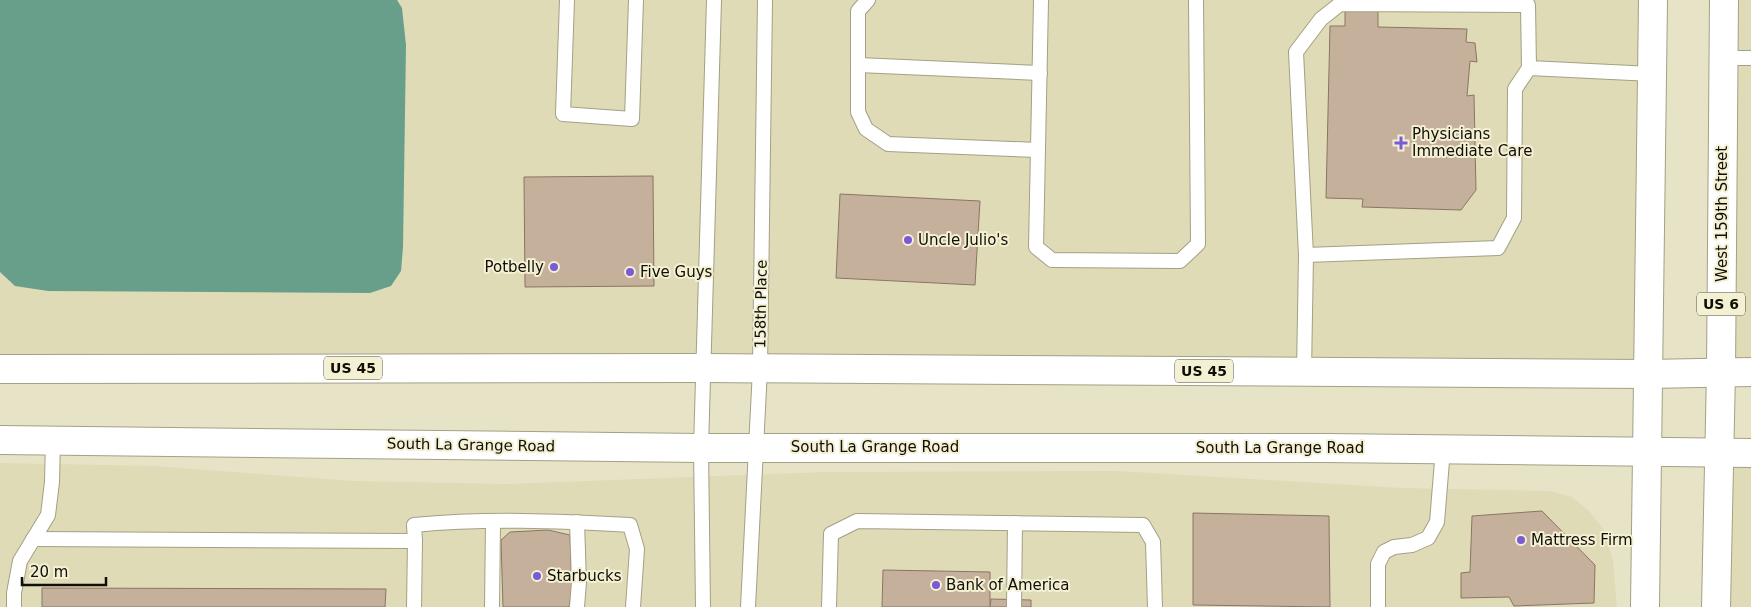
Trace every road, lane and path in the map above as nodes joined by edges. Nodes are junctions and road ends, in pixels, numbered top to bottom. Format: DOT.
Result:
graph roads {
  1 [pos="566,0"];
  2 [pos="636,0"];
  3 [pos="714,0"];
  4 [pos="765,0"];
  5 [pos="868,0"];
  6 [pos="1041,0"];
  7 [pos="1196,0"];
  8 [pos="1653,0"];
  9 [pos="1724,0"];
  10 [pos="1724,58"];
  11 [pos="1751,58"];
  12 [pos="858,66"];
  13 [pos="1529,68"];
  14 [pos="1040,73"];
  15 [pos="1652,74"];
  16 [pos="1038,150"];
  17 [pos="1306,255"];
  18 [pos="705,368"];
  19 [pos="0,369"];
  20 [pos="760,369"];
  21 [pos="1304,372"];
  22 [pos="1721,372"];
  23 [pos="1751,372"];
  24 [pos="1648,374"];
  25 [pos="0,440"];
  26 [pos="53,441"];
  27 [pos="757,447"];
  28 [pos="701,448"];
  29 [pos="1443,448"];
  30 [pos="1647,452"];
  31 [pos="1719,453"];
  32 [pos="1751,453"];
  33 [pos="493,522"];
  34 [pos="576,522"];
  35 [pos="1015,523"];
  36 [pos="34,539"];
  37 [pos="415,541"];
  38 [pos="14,607"];
  39 [pos="414,607"];
  40 [pos="492,607"];
  41 [pos="577,607"];
  42 [pos="634,607"];
  43 [pos="703,607"];
  44 [pos="748,607"];
  45 [pos="829,607"];
  46 [pos="1014,607"];
  47 [pos="1155,607"];
  48 [pos="1378,607"];
  49 [pos="1645,607"];
  50 [pos="1716,607"];
  1 -- 2 [label="lane"];
  3 -- 18 [label="lane"];
  4 -- 20 [label="lane, 158th Place"];
  5 -- 12 [label="lane"];
  6 -- 14 [label="lane"];
  7 -- 16 [label="lane"];
  8 -- 15 [label="main road"];
  9 -- 10 [label="main road, West 159th Street / US 6"];
  10 -- 11 [label="lane"];
  10 -- 22 [label="main road, West 159th Street / US 6"];
  12 -- 14 [label="lane"];
  12 -- 16 [label="lane"];
  13 -- 15 [label="lane"];
  13 -- 17 [label="lane"];
  13 -- 17 [label="lane"];
  14 -- 16 [label="lane"];
  15 -- 24 [label="main road"];
  17 -- 21 [label="lane"];
  18 -- 19 [label="main road, US 45"];
  18 -- 20 [label="main road, US 45"];
  18 -- 28 [label="lane"];
  20 -- 21 [label="main road, US 45"];
  20 -- 27 [label="lane, 158th Place"];
  21 -- 24 [label="main road, US 45"];
  22 -- 23 [label="main road, US 45"];
  22 -- 24 [label="main road, US 45"];
  22 -- 31 [label="main road, West 159th Street / US 6"];
  24 -- 30 [label="main road"];
  25 -- 26 [label="main road, South La Grange Road"];
  26 -- 28 [label="main road, South La Grange Road"];
  26 -- 36 [label="lane"];
  27 -- 28 [label="main road, South La Grange Road"];
  27 -- 29 [label="main road, South La Grange Road"];
  27 -- 44 [label="lane, 158th Place"];
  28 -- 43 [label="lane"];
  29 -- 30 [label="main road, South La Grange Road"];
  29 -- 48 [label="lane"];
  30 -- 31 [label="main road, South La Grange Road"];
  30 -- 49 [label="main road"];
  31 -- 32 [label="main road, South La Grange Road"];
  31 -- 50 [label="main road, West 159th Street / US 6"];
  33 -- 34 [label="lane"];
  33 -- 37 [label="lane"];
  33 -- 40 [label="lane"];
  34 -- 41 [label="lane"];
  34 -- 42 [label="lane"];
  35 -- 45 [label="lane"];
  35 -- 46 [label="lane"];
  35 -- 47 [label="lane"];
  36 -- 37 [label="lane"];
  36 -- 38 [label="lane"];
  37 -- 39 [label="lane"];
}
